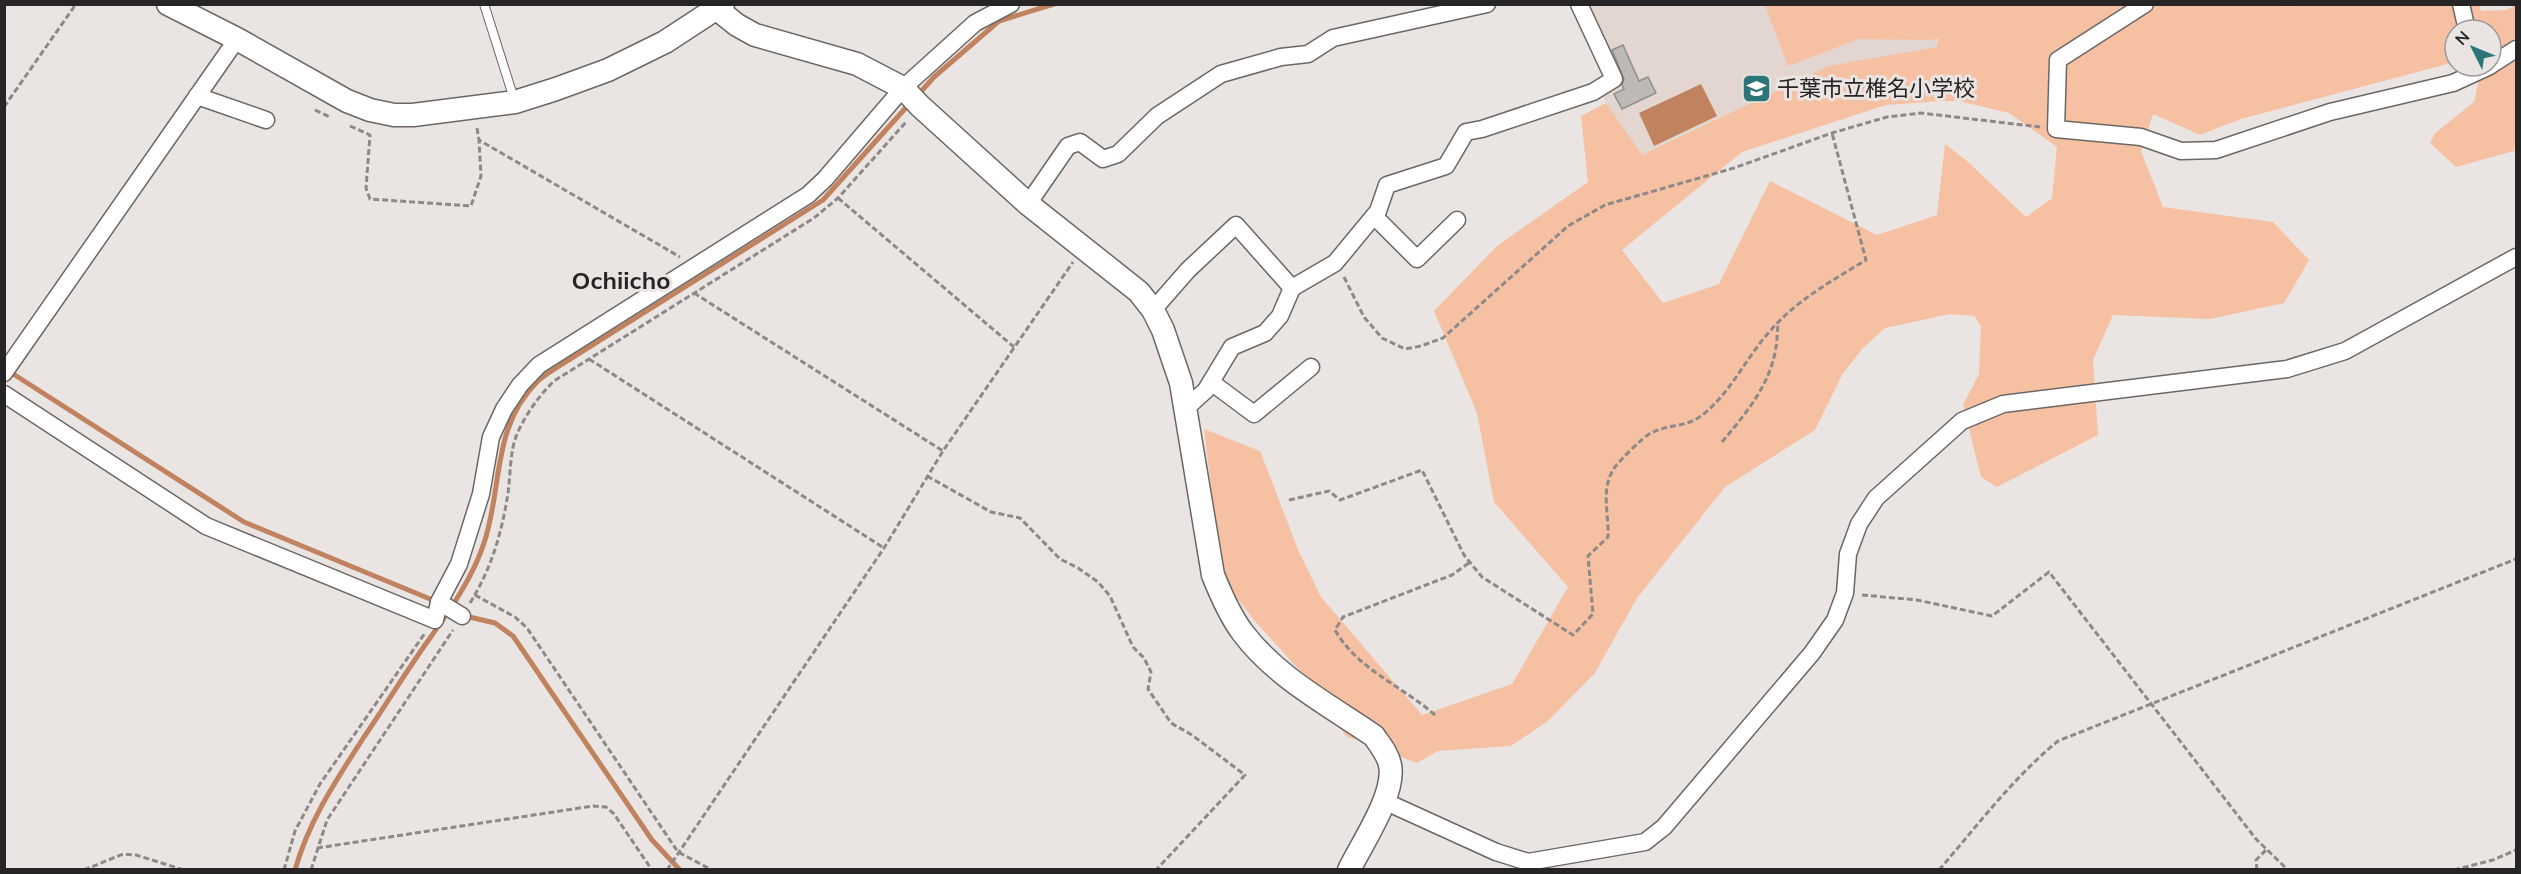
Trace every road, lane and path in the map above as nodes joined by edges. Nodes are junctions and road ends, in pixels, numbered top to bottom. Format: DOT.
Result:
graph roads {
  1 [pos="76,4"];
  2 [pos="168,4"];
  3 [pos="484,4"];
  4 [pos="1011,4"];
  5 [pos="1487,4"];
  6 [pos="1580,4"];
  7 [pos="2145,4"];
  8 [pos="720,7"];
  9 [pos="237,39"];
  10 [pos="2517,49"];
  11 [pos="2503,57"];
  12 [pos="2463,78"];
  13 [pos="903,88"];
  14 [pos="197,96"];
  15 [pos="515,102"];
  16 [pos="920,106"];
  17 [pos="4,107"];
  18 [pos="474,108"];
  19 [pos="315,110"];
  20 [pos="333,118"];
  21 [pos="266,120"];
  22 [pos="342,122"];
  23 [pos="2056,129"];
  24 [pos="1832,133"];
  25 [pos="479,140"];
  26 [pos="838,198"];
  27 [pos="1028,204"];
  28 [pos="1374,216"];
  29 [pos="1457,220"];
  30 [pos="1083,248"];
  31 [pos="2517,257"];
  32 [pos="1335,263"];
  33 [pos="687,272"];
  34 [pos="1292,288"];
  35 [pos="694,293"];
  36 [pos="1153,310"];
  37 [pos="1778,322"];
  38 [pos="1014,347"];
  39 [pos="589,359"];
  40 [pos="1311,367"];
  41 [pos="4,373"];
  42 [pos="1211,382"];
  43 [pos="4,394"];
  44 [pos="1184,410"];
  45 [pos="1722,442"];
  46 [pos="943,452"];
  47 [pos="927,476"];
  48 [pos="1289,500"];
  49 [pos="884,548"];
  50 [pos="2517,559"];
  51 [pos="1470,562"];
  52 [pos="1845,593"];
  53 [pos="475,595"];
  54 [pos="439,602"];
  55 [pos="462,615"];
  56 [pos="435,620"];
  57 [pos="2153,703"];
  58 [pos="1435,715"];
  59 [pos="1384,801"];
  60 [pos="317,848"];
  61 [pos="2267,849"];
  62 [pos="2517,850"];
  63 [pos="678,852"];
  64 [pos="84,870"];
  65 [pos="184,870"];
  66 [pos="284,870"];
  67 [pos="311,870"];
  68 [pos="652,870"];
  69 [pos="667,870"];
  70 [pos="712,870"];
  71 [pos="1156,870"];
  72 [pos="1349,870"];
  73 [pos="1939,870"];
  74 [pos="2257,870"];
  75 [pos="2288,870"];
  76 [pos="2454,870"];
  1 -- 17 [label="path"];
  2 -- 9 [label="street"];
  3 -- 15 [label="lane"];
  4 -- 13 [label="street"];
  5 -- 27 [label="street"];
  6 -- 28 [label="street"];
  7 -- 23 [label="street"];
  8 -- 13 [label="street"];
  8 -- 15 [label="street"];
  9 -- 14 [label="street"];
  9 -- 18 [label="street"];
  10 -- 11 [label="street"];
  12 -- 23 [label="street"];
  13 -- 16 [label="street"];
  13 -- 33 [label="street"];
  14 -- 21 [label="street"];
  14 -- 41 [label="street"];
  15 -- 18 [label="street"];
  16 -- 26 [label="path"];
  16 -- 27 [label="street"];
  18 -- 25 [label="path"];
  19 -- 20 [label="path"];
  22 -- 25 [label="path"];
  23 -- 24 [label="path"];
  24 -- 32 [label="path"];
  24 -- 37 [label="path"];
  25 -- 33 [label="path"];
  26 -- 35 [label="path"];
  26 -- 38 [label="path"];
  27 -- 30 [label="street"];
  28 -- 29 [label="street"];
  28 -- 32 [label="street"];
  30 -- 36 [label="street"];
  30 -- 38 [label="path"];
  31 -- 52 [label="street"];
  32 -- 34 [label="street"];
  33 -- 35 [label="path"];
  33 -- 54 [label="street"];
  34 -- 36 [label="street"];
  34 -- 42 [label="street"];
  35 -- 39 [label="path"];
  35 -- 46 [label="path"];
  36 -- 44 [label="street"];
  37 -- 45 [label="path"];
  37 -- 51 [label="path"];
  38 -- 46 [label="path"];
  39 -- 49 [label="path"];
  39 -- 53 [label="path"];
  40 -- 42 [label="street"];
  42 -- 44 [label="street"];
  43 -- 56 [label="street"];
  44 -- 59 [label="street"];
  46 -- 47 [label="path"];
  47 -- 49 [label="path"];
  47 -- 71 [label="path"];
  48 -- 51 [label="path"];
  49 -- 63 [label="path"];
  50 -- 57 [label="path"];
  51 -- 58 [label="path"];
  52 -- 57 [label="path"];
  52 -- 59 [label="street"];
  53 -- 55 [label="path"];
  53 -- 63 [label="path"];
  54 -- 55 [label="street"];
  54 -- 56 [label="street"];
  55 -- 60 [label="path"];
  56 -- 66 [label="path"];
  57 -- 61 [label="path"];
  57 -- 73 [label="path"];
  59 -- 72 [label="street"];
  60 -- 67 [label="path"];
  60 -- 68 [label="path"];
  61 -- 74 [label="path"];
  61 -- 75 [label="path"];
  62 -- 76 [label="path"];
  63 -- 69 [label="path"];
  63 -- 70 [label="path"];
  64 -- 65 [label="path"];
}
